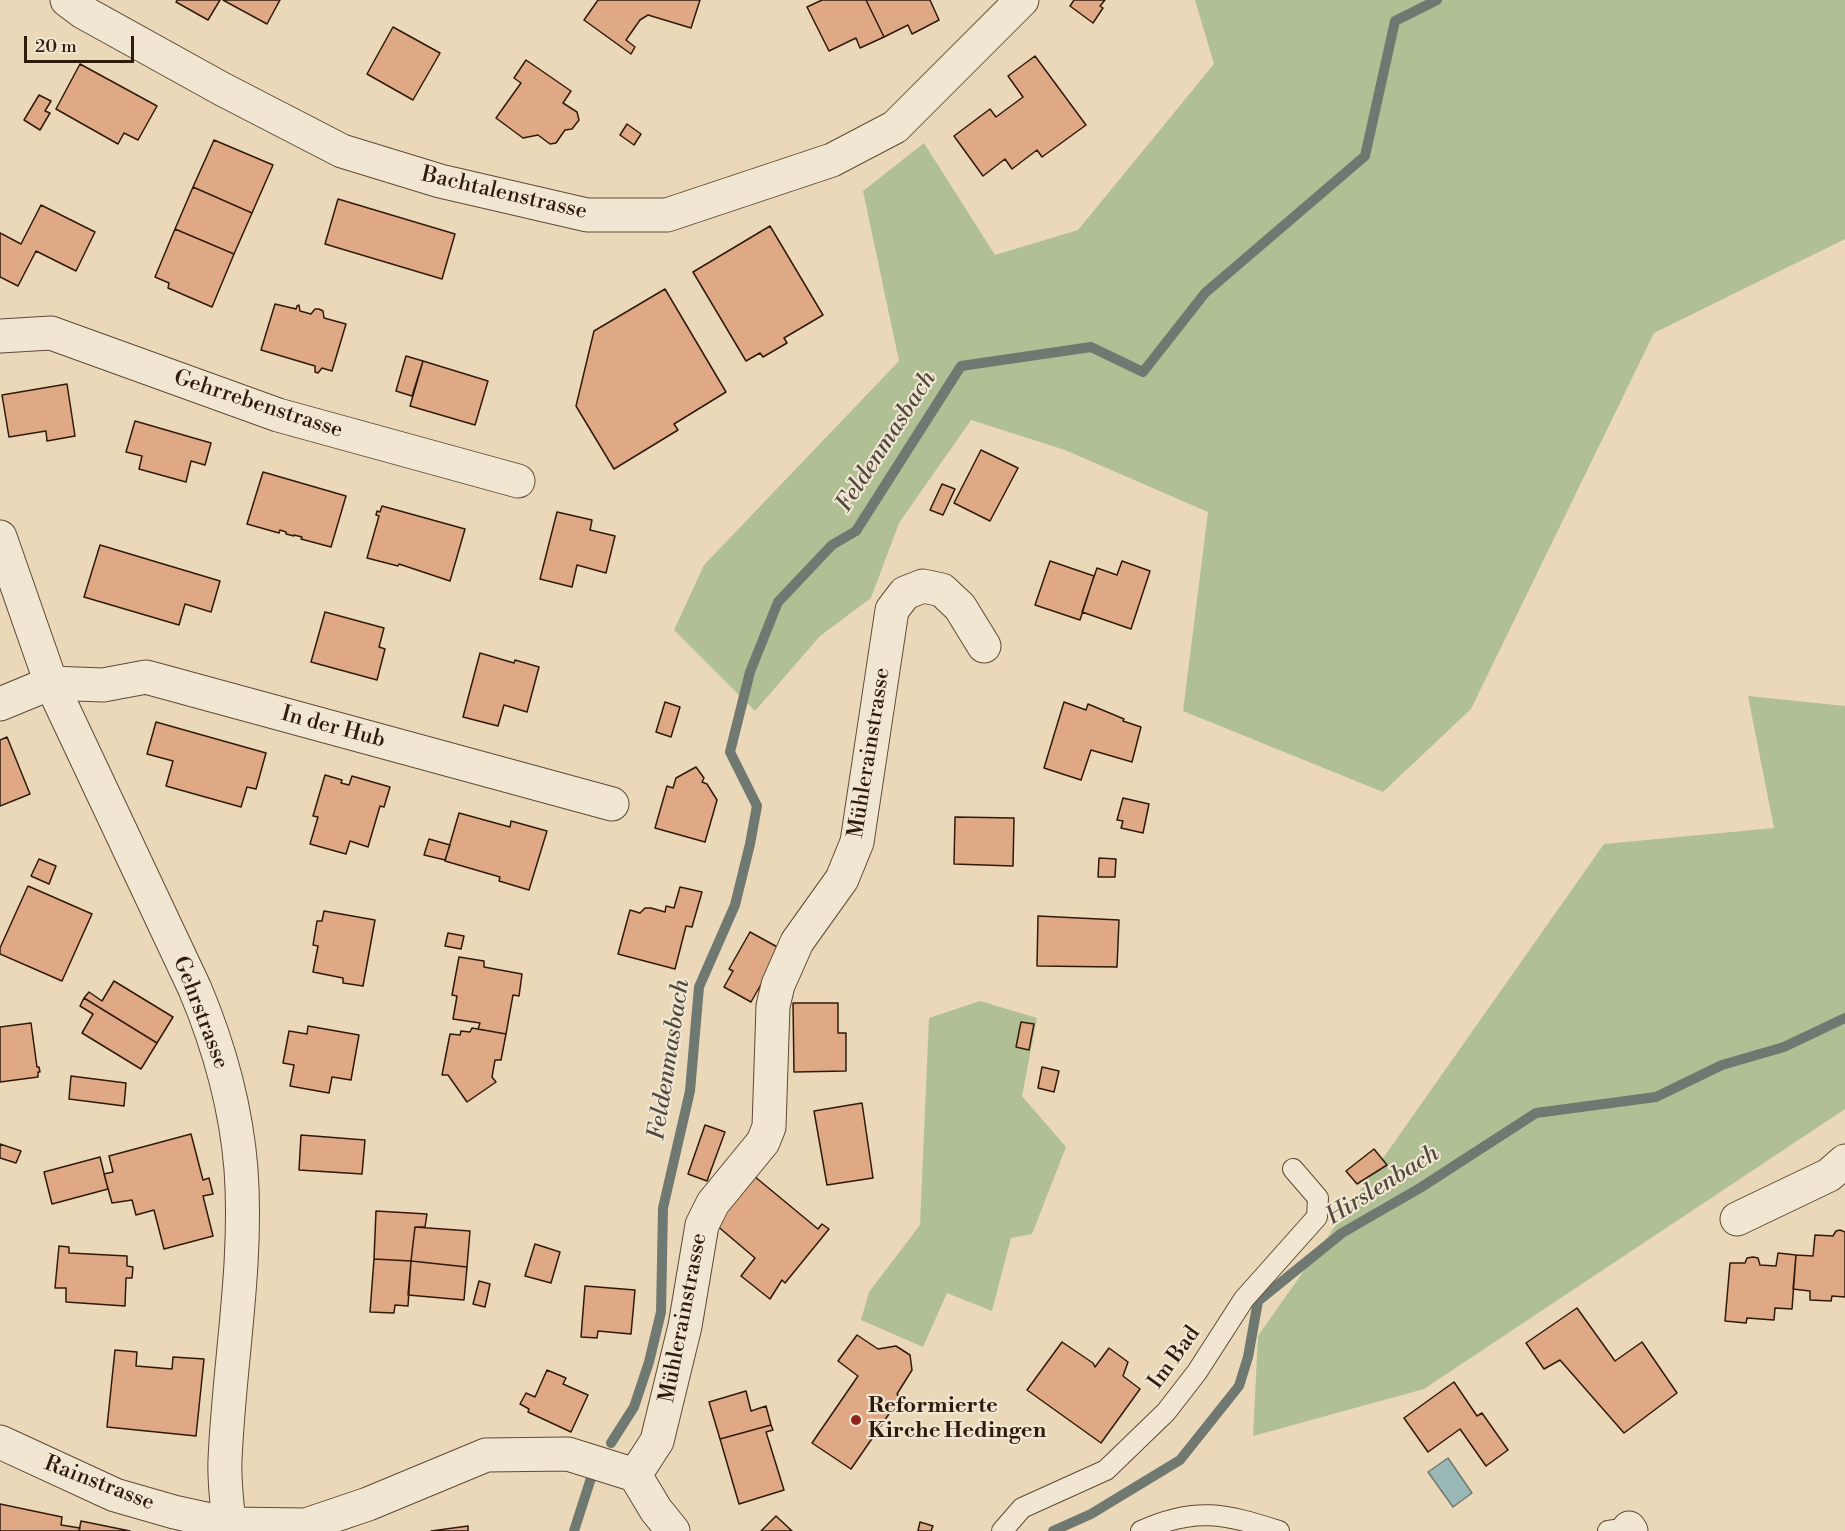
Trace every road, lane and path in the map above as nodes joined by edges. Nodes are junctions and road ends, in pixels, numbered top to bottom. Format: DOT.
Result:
graph roads {
  1 [pos="67,0"];
  2 [pos="1022,0"];
  3 [pos="0,336"];
  4 [pos="518,481"];
  5 [pos="0,537"];
  6 [pos="984,646"];
  7 [pos="51,683"];
  8 [pos="0,704"];
  9 [pos="612,804"];
  10 [pos="1845,1161"];
  11 [pos="1293,1169"];
  12 [pos="1737,1219"];
  13 [pos="0,1443"];
  14 [pos="635,1475"];
  15 [pos="230,1528"];
  16 [pos="673,1531"];
  17 [pos="1002,1531"];
  18 [pos="1141,1531"];
  19 [pos="1280,1531"];
  1 -- 2 [label="street, Bachtalenstrasse"];
  3 -- 4 [label="street, Gehrrebenstrasse"];
  5 -- 7 [label="street, Gehrstrasse"];
  6 -- 14 [label="street, Mühlerainstrasse"];
  7 -- 8 [label="street"];
  7 -- 9 [label="street, In der Hub"];
  7 -- 15 [label="street, Gehrstrasse"];
  10 -- 12 [label="street"];
  11 -- 17 [label="lane, Im Bad"];
  13 -- 15 [label="street, Rainstrasse"];
  14 -- 15 [label="street, Rainstrasse"];
  14 -- 16 [label="street"];
  18 -- 19 [label="lane"];
}
